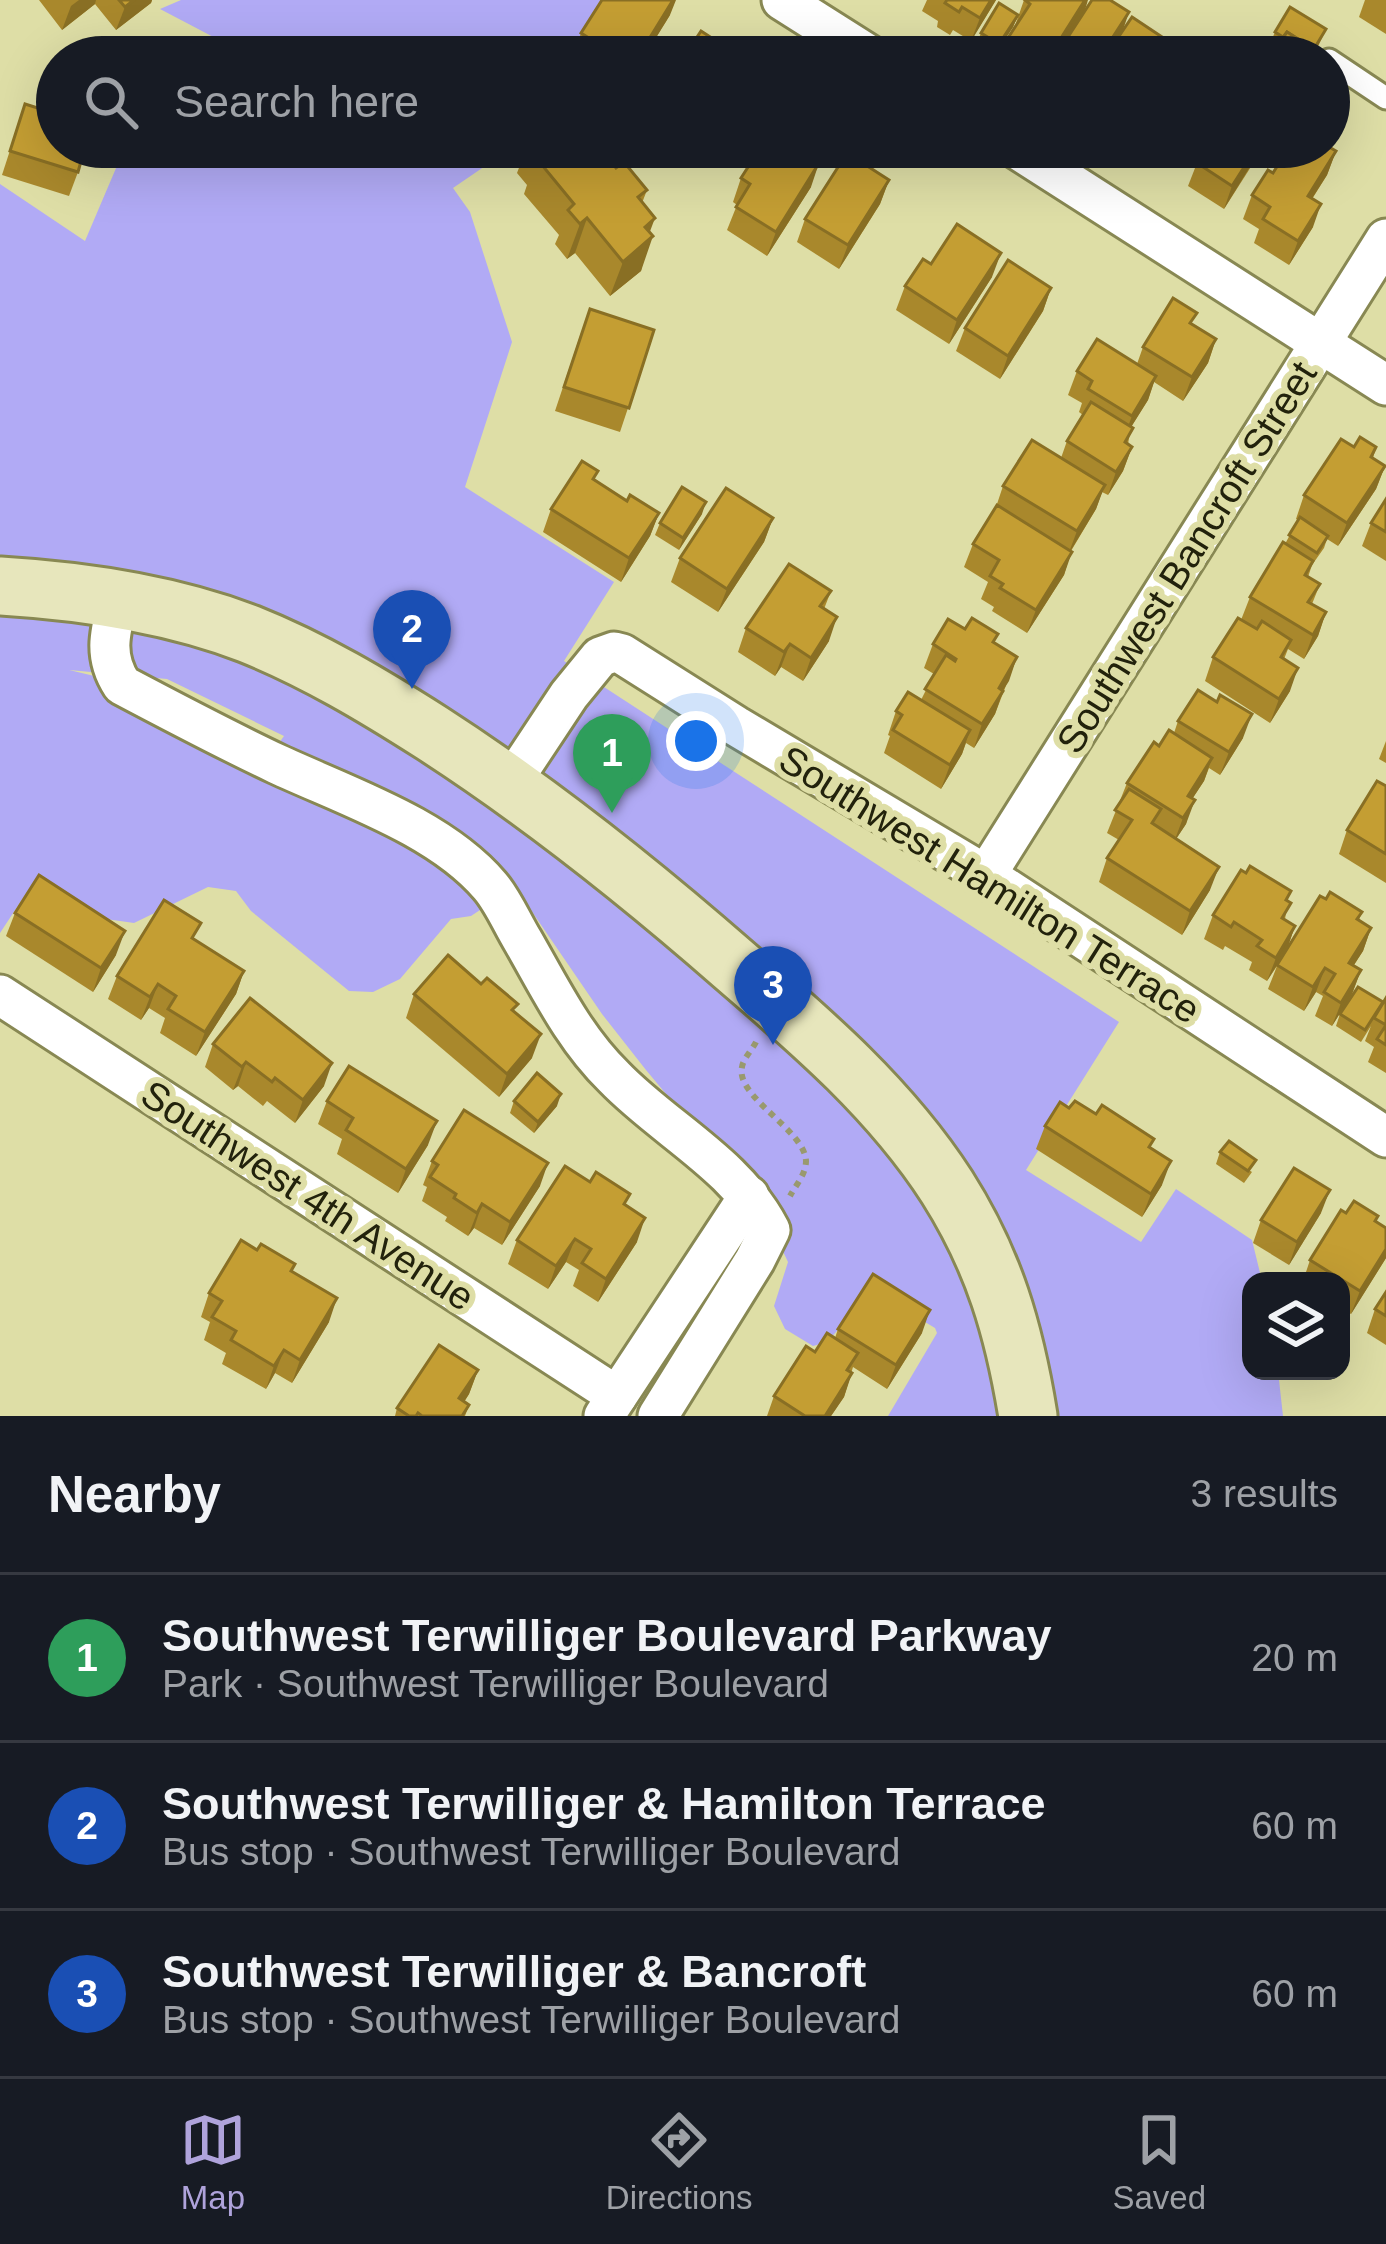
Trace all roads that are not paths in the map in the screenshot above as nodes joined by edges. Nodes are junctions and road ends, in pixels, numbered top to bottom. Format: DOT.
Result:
graph roads {
  1 [pos="782,0"];
  2 [pos="839,36"];
  3 [pos="1350,74"];
  4 [pos="1386,98"];
  5 [pos="1046,168"];
  6 [pos="1386,239"];
  7 [pos="1321,343"];
  8 [pos="1386,385"];
  9 [pos="0,586"];
  10 [pos="118,600"];
  11 [pos="510,784"];
  12 [pos="986,875"];
  13 [pos="0,995"];
  14 [pos="1386,1137"];
  15 [pos="749,1196"];
  16 [pos="610,1406"];
  17 [pos="658,1416"];
  18 [pos="1028,1416"];
  1 -- 2 [label="street"];
  3 -- 4 [label="lane"];
  5 -- 7 [label="street"];
  6 -- 7 [label="street, Southwest Bancroft Street"];
  7 -- 8 [label="street"];
  7 -- 12 [label="street, Southwest Bancroft Street"];
  9 -- 10 [label="main road"];
  10 -- 11 [label="main road"];
  10 -- 15 [label="street"];
  11 -- 12 [label="street, Southwest Hamilton Terrace"];
  11 -- 18 [label="main road"];
  12 -- 14 [label="street, Southwest Hamilton Terrace"];
  13 -- 16 [label="street, Southwest 4th Avenue"];
  15 -- 16 [label="street"];
  15 -- 17 [label="street"];
}
